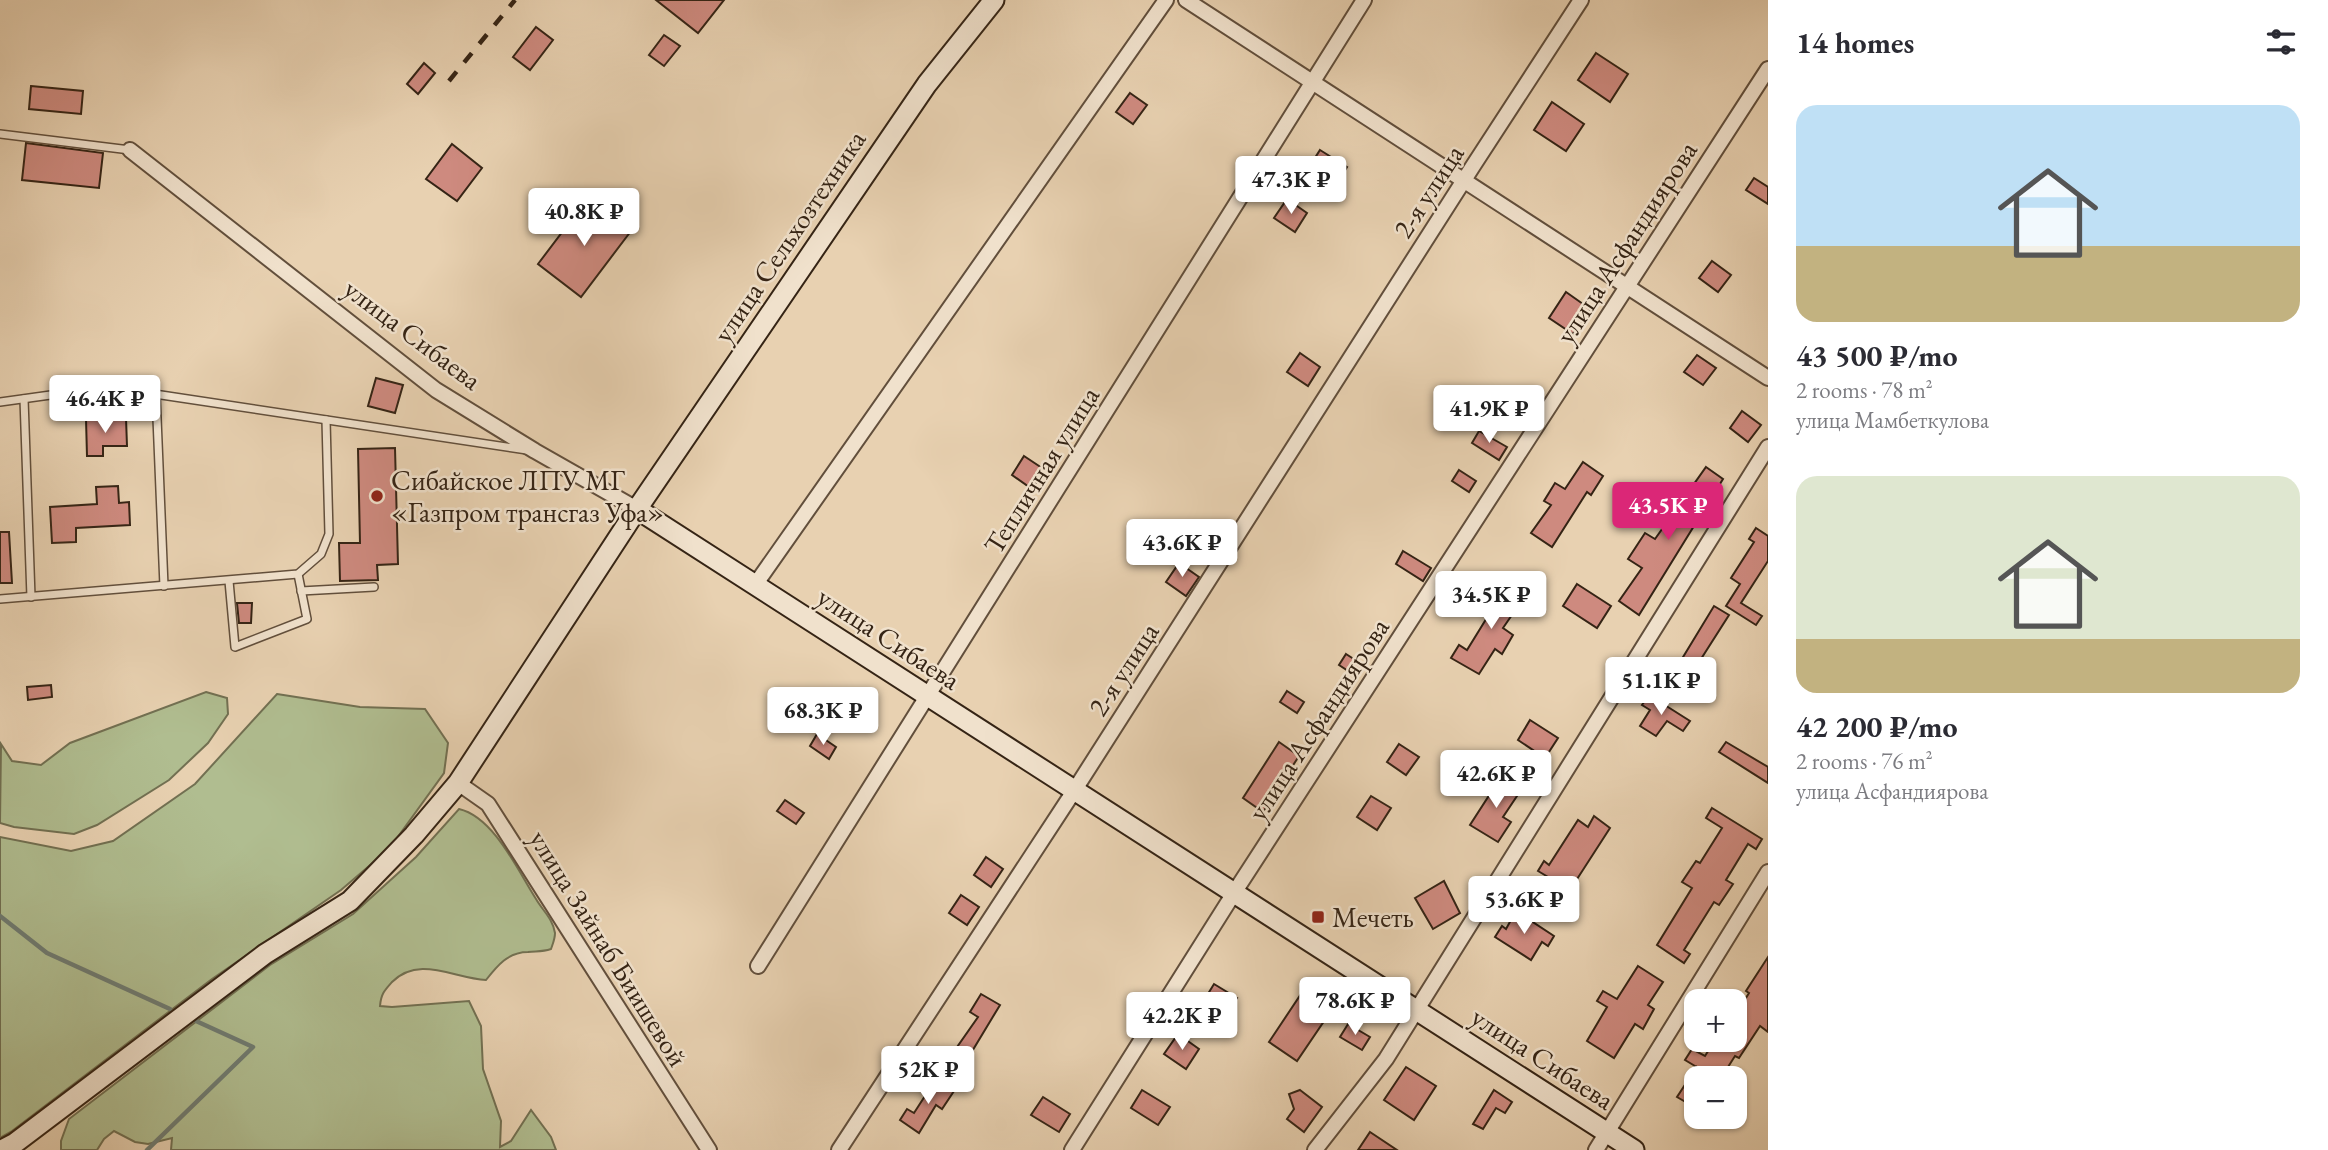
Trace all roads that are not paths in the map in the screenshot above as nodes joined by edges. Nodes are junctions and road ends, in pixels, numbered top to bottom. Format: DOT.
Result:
graph roads {
  1 [pos="993,0"];
  2 [pos="1166,0"];
  3 [pos="1186,0"];
  4 [pos="1364,0"];
  5 [pos="1581,0"];
  6 [pos="1768,69"];
  7 [pos="1313,82"];
  8 [pos="0,134"];
  9 [pos="130,150"];
  10 [pos="1464,180"];
  11 [pos="1628,287"];
  12 [pos="1768,378"];
  13 [pos="156,394"];
  14 [pos="24,399"];
  15 [pos="0,402"];
  16 [pos="326,420"];
  17 [pos="1768,447"];
  18 [pos="535,451"];
  19 [pos="637,509"];
  20 [pos="298,574"];
  21 [pos="229,581"];
  22 [pos="755,585"];
  23 [pos="164,586"];
  24 [pos="374,587"];
  25 [pos="302,592"];
  26 [pos="31,597"];
  27 [pos="0,599"];
  28 [pos="929,697"];
  29 [pos="458,783"];
  30 [pos="1074,792"];
  31 [pos="1768,872"];
  32 [pos="1234,893"];
  33 [pos="758,966"];
  34 [pos="1415,1010"];
  35 [pos="1608,1133"];
  36 [pos="12,1148"];
  37 [pos="709,1150"];
  38 [pos="839,1150"];
  39 [pos="1072,1150"];
  40 [pos="1315,1150"];
  41 [pos="1596,1150"];
  42 [pos="1634,1150"];
  1 -- 19 [label="main road, улица Сельхозтехника"];
  2 -- 22 [label="street"];
  3 -- 7 [label="street"];
  4 -- 7 [label="street, Тепличная улица"];
  5 -- 10 [label="street, 2-я улица"];
  6 -- 11 [label="street, улица Асфандиярова"];
  7 -- 10 [label="street"];
  7 -- 28 [label="street, Тепличная улица"];
  8 -- 9 [label="lane"];
  9 -- 18 [label="street, улица Сибаева"];
  10 -- 11 [label="street"];
  10 -- 30 [label="street, 2-я улица"];
  11 -- 12 [label="street"];
  11 -- 32 [label="street, улица Асфандиярова"];
  13 -- 14 [label="lane"];
  13 -- 16 [label="lane"];
  13 -- 23 [label="lane"];
  14 -- 15 [label="lane"];
  14 -- 26 [label="lane"];
  16 -- 18 [label="lane"];
  16 -- 20 [label="lane"];
  17 -- 34 [label="street"];
  18 -- 19 [label="street, улица Сибаева"];
  19 -- 22 [label="main road, улица Сибаева"];
  19 -- 29 [label="main road, улица Сельхозтехника"];
  20 -- 21 [label="lane"];
  20 -- 25 [label="lane"];
  21 -- 23 [label="lane"];
  21 -- 25 [label="lane"];
  22 -- 28 [label="main road, улица Сибаева"];
  23 -- 26 [label="lane"];
  24 -- 25 [label="lane"];
  26 -- 27 [label="lane"];
  28 -- 30 [label="main road, улица Сибаева"];
  28 -- 33 [label="street, Тепличная улица"];
  29 -- 36 [label="main road, улица Сельхозтехника"];
  29 -- 37 [label="street, улица Зайнаб Биишевой"];
  30 -- 32 [label="main road, улица Сибаева"];
  30 -- 38 [label="street, 2-я улица"];
  31 -- 35 [label="street"];
  32 -- 34 [label="main road, улица Сибаева"];
  32 -- 39 [label="street, улица Асфандиярова"];
  34 -- 35 [label="main road, улица Сибаева"];
  34 -- 40 [label="street"];
  35 -- 41 [label="street"];
  35 -- 42 [label="main road, улица Сибаева"];
}
